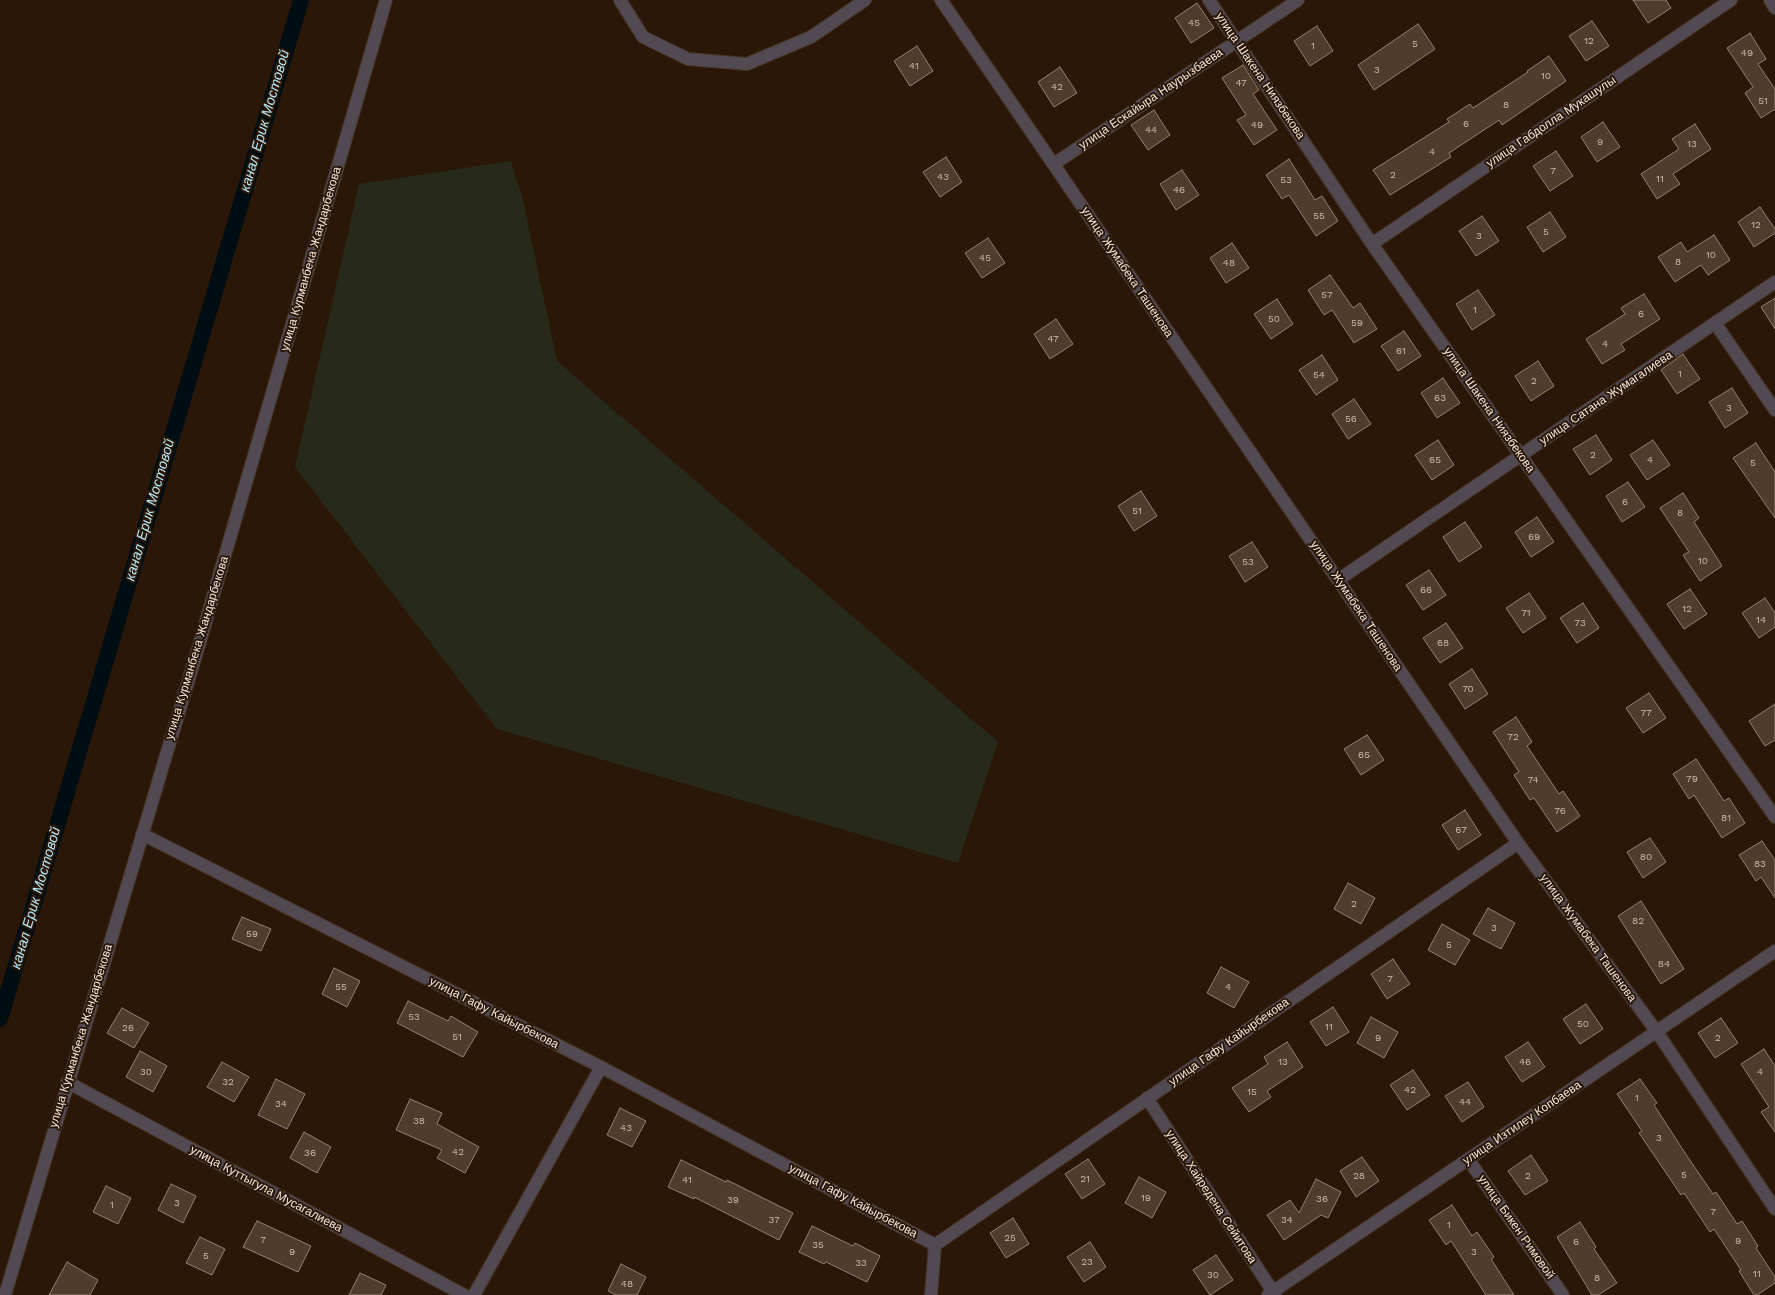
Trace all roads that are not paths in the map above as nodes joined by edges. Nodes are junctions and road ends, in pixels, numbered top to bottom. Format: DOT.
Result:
graph roads {
  1 [pos="386,0"];
  2 [pos="620,0"];
  3 [pos="864,0"];
  4 [pos="941,0"];
  5 [pos="1209,0"];
  6 [pos="1298,0"];
  7 [pos="1731,0"];
  8 [pos="1770,0"];
  9 [pos="1775,8"];
  10 [pos="1237,42"];
  11 [pos="1054,164"];
  12 [pos="1372,244"];
  13 [pos="1775,282"];
  14 [pos="1715,323"];
  15 [pos="1775,410"];
  16 [pos="1522,456"];
  17 [pos="1338,580"];
  18 [pos="1775,817"];
  19 [pos="142,834"];
  20 [pos="1518,843"];
  21 [pos="1775,951"];
  22 [pos="1656,1032"];
  23 [pos="601,1067"];
  24 [pos="67,1082"];
  25 [pos="1147,1098"];
  26 [pos="1468,1159"];
  27 [pos="1775,1209"];
  28 [pos="935,1244"];
  29 [pos="1272,1294"];
  30 [pos="4,1295"];
  31 [pos="464,1295"];
  32 [pos="474,1295"];
  33 [pos="931,1295"];
  34 [pos="1563,1295"];
  1 -- 19 [label="street, улица Курманбека Жандарбекова"];
  2 -- 3 [label="street"];
  4 -- 11 [label="street, улица Жумабека Ташенова"];
  5 -- 10 [label="street, улица Шакена Ниязбекова"];
  6 -- 10 [label="street, улица Ескайыра Наурызбаева"];
  7 -- 12 [label="street, улица Габдолла Мукашулы"];
  8 -- 9 [label="street"];
  10 -- 11 [label="street, улица Ескайыра Наурызбаева"];
  10 -- 12 [label="street, улица Шакена Ниязбекова"];
  11 -- 17 [label="street, улица Жумабека Ташенова"];
  12 -- 16 [label="street, улица Шакена Ниязбекова"];
  13 -- 14 [label="street, улица Сатана Жумагалиева"];
  14 -- 15 [label="street"];
  14 -- 16 [label="street, улица Сатана Жумагалиева"];
  16 -- 17 [label="street, улица Сатана Жумагалиева"];
  16 -- 18 [label="street, улица Шакена Ниязбекова"];
  17 -- 20 [label="street, улица Жумабека Ташенова"];
  19 -- 23 [label="street, улица Гафу Кайырбекова"];
  19 -- 24 [label="street, улица Курманбека Жандарбекова"];
  20 -- 22 [label="street, улица Жумабека Ташенова"];
  20 -- 25 [label="street, улица Гафу Кайырбекова"];
  21 -- 22 [label="street, улица Изтилеу Копбаева"];
  22 -- 26 [label="street, улица Изтилеу Копбаева"];
  22 -- 27 [label="street, улица Жумабека Ташенова"];
  23 -- 28 [label="street, улица Гафу Кайырбекова"];
  23 -- 32 [label="street"];
  24 -- 30 [label="street, улица Курманбека Жандарбекова"];
  24 -- 31 [label="street, улица Куттыгула Мусагалиева"];
  25 -- 28 [label="street, улица Гафу Кайырбекова"];
  25 -- 29 [label="street, улица Хайредена Сейитова"];
  26 -- 29 [label="street, улица Изтилеу Копбаева"];
  26 -- 34 [label="street, улица Бикен Римовой"];
  28 -- 33 [label="street"];
}
